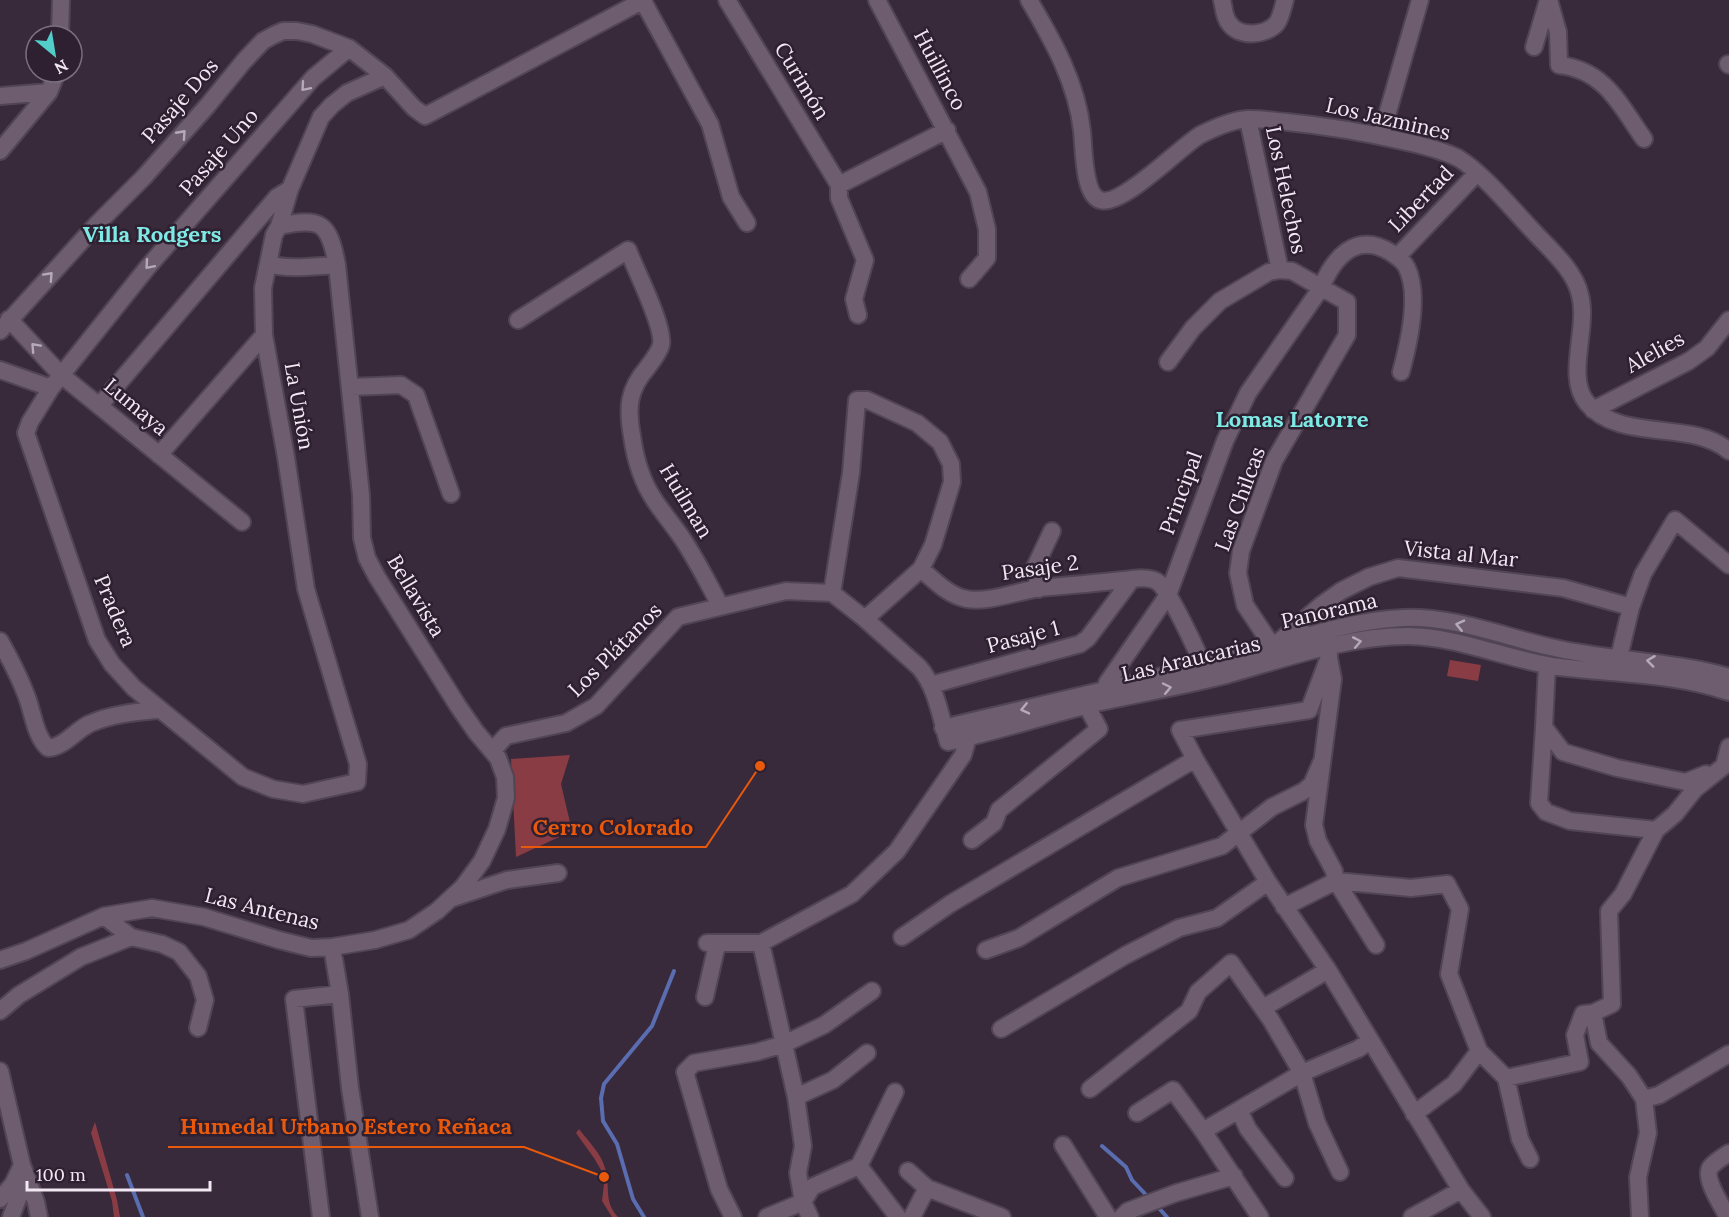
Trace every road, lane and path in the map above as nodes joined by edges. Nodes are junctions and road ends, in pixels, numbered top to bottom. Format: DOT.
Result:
graph roads {
  1 [pos="61,0"];
  2 [pos="644,0"];
  3 [pos="727,0"];
  4 [pos="877,0"];
  5 [pos="1029,0"];
  6 [pos="1222,0"];
  7 [pos="1285,0"];
  8 [pos="1420,0"];
  9 [pos="1548,0"];
  10 [pos="60,24"];
  11 [pos="1534,47"];
  12 [pos="349,48"];
  13 [pos="385,76"];
  14 [pos="52,84"];
  15 [pos="49,92"];
  16 [pos="0,96"];
  17 [pos="1248,119"];
  18 [pos="947,130"];
  19 [pos="1381,136"];
  20 [pos="1644,139"];
  21 [pos="0,151"];
  22 [pos="1477,173"];
  23 [pos="839,186"];
  24 [pos="291,189"];
  25 [pos="747,223"];
  26 [pos="279,226"];
  27 [pos="1397,257"];
  28 [pos="268,264"];
  29 [pos="337,265"];
  30 [pos="1280,270"];
  31 [pos="969,279"];
  32 [pos="1321,288"];
  33 [pos="858,315"];
  34 [pos="518,320"];
  35 [pos="1729,320"];
  36 [pos="5,325"];
  37 [pos="264,335"];
  38 [pos="1168,362"];
  39 [pos="0,370"];
  40 [pos="1401,372"];
  41 [pos="56,381"];
  42 [pos="351,387"];
  43 [pos="100,405"];
  44 [pos="1593,410"];
  45 [pos="1729,451"];
  46 [pos="159,455"];
  47 [pos="451,494"];
  48 [pos="242,522"];
  49 [pos="1052,531"];
  50 [pos="1729,565"];
  51 [pos="921,569"];
  52 [pos="1132,579"];
  53 [pos="1039,588"];
  54 [pos="832,593"];
  55 [pos="1168,595"];
  56 [pos="720,605"];
  57 [pos="1631,607"];
  58 [pos="866,619"];
  59 [pos="0,641"];
  60 [pos="1273,647"];
  61 [pos="1329,653"];
  62 [pos="1547,665"];
  63 [pos="1619,665"];
  64 [pos="1206,673"];
  65 [pos="1729,677"];
  66 [pos="931,685"];
  67 [pos="1108,689"];
  68 [pos="1729,692"];
  69 [pos="1087,706"];
  70 [pos="158,710"];
  71 [pos="1544,727"];
  72 [pos="946,735"];
  73 [pos="968,738"];
  74 [pos="1729,747"];
  75 [pos="493,750"];
  76 [pos="1195,759"];
  77 [pos="1321,763"];
  78 [pos="1726,765"];
  79 [pos="357,782"];
  80 [pos="1656,830"];
  81 [pos="1239,833"];
  82 [pos="972,840"];
  83 [pos="558,873"];
  84 [pos="1336,881"];
  85 [pos="1268,882"];
  86 [pos="449,899"];
  87 [pos="1284,907"];
  88 [pos="104,916"];
  89 [pos="902,936"];
  90 [pos="131,937"];
  91 [pos="761,944"];
  92 [pos="1376,945"];
  93 [pos="332,947"];
  94 [pos="986,950"];
  95 [pos="2,957"];
  96 [pos="1328,970"];
  97 [pos="872,991"];
  98 [pos="340,994"];
  99 [pos="705,997"];
  100 [pos="1263,1008"];
  101 [pos="0,1011"];
  102 [pos="1593,1013"];
  103 [pos="198,1028"];
  104 [pos="1001,1029"];
  105 [pos="1370,1041"];
  106 [pos="784,1044"];
  107 [pos="1479,1051"];
  108 [pos="867,1053"];
  109 [pos="1729,1054"];
  110 [pos="0,1071"];
  111 [pos="1302,1073"];
  112 [pos="1506,1078"];
  113 [pos="1090,1089"];
  114 [pos="896,1092"];
  115 [pos="796,1097"];
  116 [pos="1644,1099"];
  117 [pos="1239,1110"];
  118 [pos="1137,1113"];
  119 [pos="1414,1114"];
  120 [pos="1203,1131"];
  121 [pos="1063,1145"];
  122 [pos="1729,1153"];
  123 [pos="1530,1159"];
  124 [pos="22,1165"];
  125 [pos="859,1166"];
  126 [pos="908,1171"];
  127 [pos="1340,1172"];
  128 [pos="1234,1176"];
  129 [pos="1285,1178"];
  130 [pos="927,1188"];
  131 [pos="1461,1190"];
  132 [pos="0,1199"];
  133 [pos="806,1209"];
  134 [pos="11,1217"];
  135 [pos="39,1217"];
  136 [pos="321,1217"];
  137 [pos="370,1217"];
  138 [pos="733,1217"];
  139 [pos="766,1217"];
  140 [pos="898,1217"];
  141 [pos="912,1217"];
  142 [pos="1002,1217"];
  143 [pos="1108,1217"];
  144 [pos="1122,1217"];
  145 [pos="1260,1217"];
  146 [pos="1412,1217"];
  147 [pos="1482,1217"];
  148 [pos="1640,1217"];
  149 [pos="1728,1217"];
  1 -- 10 [label="street"];
  2 -- 13 [label="street, Pasaje Dos"];
  2 -- 25 [label="street"];
  3 -- 23 [label="street, Curimón"];
  4 -- 18 [label="street, Huillinco"];
  5 -- 17 [label="street, Los Jazmines"];
  6 -- 7 [label="street"];
  8 -- 19 [label="street"];
  9 -- 11 [label="street"];
  9 -- 20 [label="street"];
  12 -- 13 [label="street, Pasaje Dos"];
  36 -- 12 [label="street, Pasaje Dos, one-way"];
  12 -- 41 [label="street, Pasaje Uno, one-way"];
  13 -- 24 [label="street, La Unión"];
  14 -- 15 [label="street"];
  15 -- 16 [label="street"];
  15 -- 21 [label="street"];
  17 -- 19 [label="street, Los Jazmines"];
  17 -- 30 [label="street, Los Helechos"];
  18 -- 23 [label="street"];
  18 -- 31 [label="street, Huillinco"];
  19 -- 22 [label="street, Los Jazmines"];
  22 -- 27 [label="street, Libertad"];
  22 -- 44 [label="street, Los Jazmines"];
  23 -- 33 [label="street, Curimón"];
  24 -- 26 [label="street, La Unión"];
  24 -- 43 [label="street"];
  26 -- 28 [label="street, La Unión"];
  26 -- 29 [label="street, Bellavista"];
  27 -- 32 [label="street, Principal"];
  27 -- 40 [label="street"];
  28 -- 29 [label="street"];
  28 -- 37 [label="street, La Unión"];
  29 -- 42 [label="street, Bellavista"];
  30 -- 32 [label="street"];
  30 -- 38 [label="street"];
  32 -- 55 [label="street, Principal"];
  32 -- 60 [label="street, Las Chilcas"];
  34 -- 56 [label="street, Huilman"];
  35 -- 44 [label="street, Alelies"];
  41 -- 36 [label="street, Lumaya, one-way"];
  37 -- 46 [label="street"];
  37 -- 79 [label="street, La Unión"];
  39 -- 41 [label="street"];
  41 -- 43 [label="street, Lumaya"];
  41 -- 70 [label="street, Pradera"];
  42 -- 47 [label="street"];
  42 -- 75 [label="street, Bellavista"];
  43 -- 46 [label="street, Lumaya"];
  44 -- 45 [label="street"];
  46 -- 48 [label="street, Lumaya"];
  49 -- 53 [label="street"];
  50 -- 57 [label="street"];
  51 -- 53 [label="street, Pasaje 2"];
  51 -- 54 [label="street"];
  51 -- 58 [label="street"];
  52 -- 53 [label="street, Pasaje 2"];
  52 -- 55 [label="street, Pasaje 2"];
  52 -- 66 [label="street, Pasaje 1"];
  54 -- 56 [label="street, Los Plátanos"];
  54 -- 58 [label="street"];
  55 -- 64 [label="street"];
  55 -- 67 [label="street, Principal"];
  56 -- 75 [label="street, Los Plátanos"];
  57 -- 60 [label="street, Vista al Mar"];
  57 -- 63 [label="street"];
  58 -- 66 [label="street"];
  59 -- 70 [label="street"];
  63 -- 60 [label="street, Panorama, one-way"];
  60 -- 64 [label="street, Panorama"];
  61 -- 62 [label="street, Las Araucarias, one-way"];
  61 -- 64 [label="street, Las Araucarias"];
  61 -- 76 [label="street"];
  61 -- 77 [label="street"];
  62 -- 63 [label="street, Las Araucarias"];
  62 -- 71 [label="street"];
  65 -- 63 [label="street, Panorama, one-way"];
  63 -- 68 [label="street, Las Araucarias"];
  64 -- 67 [label="street, Panorama"];
  69 -- 64 [label="street, Las Araucarias, one-way"];
  66 -- 72 [label="street"];
  67 -- 72 [label="street, Panorama, one-way"];
  69 -- 73 [label="street, Las Araucarias"];
  69 -- 82 [label="street"];
  70 -- 79 [label="street, Pradera"];
  71 -- 78 [label="street"];
  71 -- 80 [label="street"];
  72 -- 73 [label="street, Las Araucarias"];
  73 -- 91 [label="street"];
  74 -- 78 [label="street"];
  75 -- 86 [label="street, Las Antenas"];
  76 -- 81 [label="street"];
  76 -- 89 [label="street"];
  77 -- 81 [label="street"];
  77 -- 84 [label="street"];
  78 -- 80 [label="street"];
  80 -- 102 [label="street"];
  81 -- 85 [label="street"];
  81 -- 94 [label="street"];
  83 -- 86 [label="street"];
  84 -- 87 [label="street"];
  84 -- 92 [label="street"];
  84 -- 107 [label="street"];
  85 -- 87 [label="street"];
  85 -- 104 [label="street"];
  86 -- 93 [label="street, Las Antenas"];
  87 -- 96 [label="street"];
  88 -- 90 [label="street"];
  88 -- 93 [label="street, Las Antenas"];
  88 -- 95 [label="street, Las Antenas"];
  90 -- 101 [label="street"];
  90 -- 103 [label="street"];
  91 -- 99 [label="street"];
  91 -- 106 [label="street"];
  93 -- 98 [label="street"];
  96 -- 100 [label="street"];
  96 -- 105 [label="street"];
  97 -- 106 [label="street"];
  98 -- 136 [label="street"];
  98 -- 137 [label="street"];
  100 -- 111 [label="street"];
  100 -- 113 [label="street"];
  102 -- 112 [label="street"];
  102 -- 116 [label="street"];
  105 -- 111 [label="street"];
  105 -- 119 [label="street"];
  106 -- 115 [label="street"];
  106 -- 138 [label="street"];
  107 -- 112 [label="street"];
  107 -- 119 [label="street"];
  108 -- 115 [label="street"];
  109 -- 116 [label="street"];
  110 -- 124 [label="street"];
  111 -- 117 [label="street"];
  111 -- 127 [label="street"];
  112 -- 123 [label="street"];
  114 -- 125 [label="street"];
  115 -- 133 [label="street"];
  116 -- 148 [label="street"];
  117 -- 120 [label="street"];
  117 -- 129 [label="street"];
  118 -- 120 [label="street"];
  119 -- 131 [label="street"];
  120 -- 128 [label="street"];
  121 -- 143 [label="street"];
  122 -- 149 [label="street"];
  124 -- 132 [label="street"];
  124 -- 134 [label="street"];
  124 -- 135 [label="street"];
  125 -- 133 [label="street"];
  125 -- 140 [label="street"];
  126 -- 130 [label="street"];
  128 -- 144 [label="street"];
  128 -- 145 [label="street"];
  130 -- 141 [label="street"];
  130 -- 142 [label="street"];
  131 -- 146 [label="street"];
  131 -- 147 [label="street"];
  133 -- 139 [label="street"];
}
